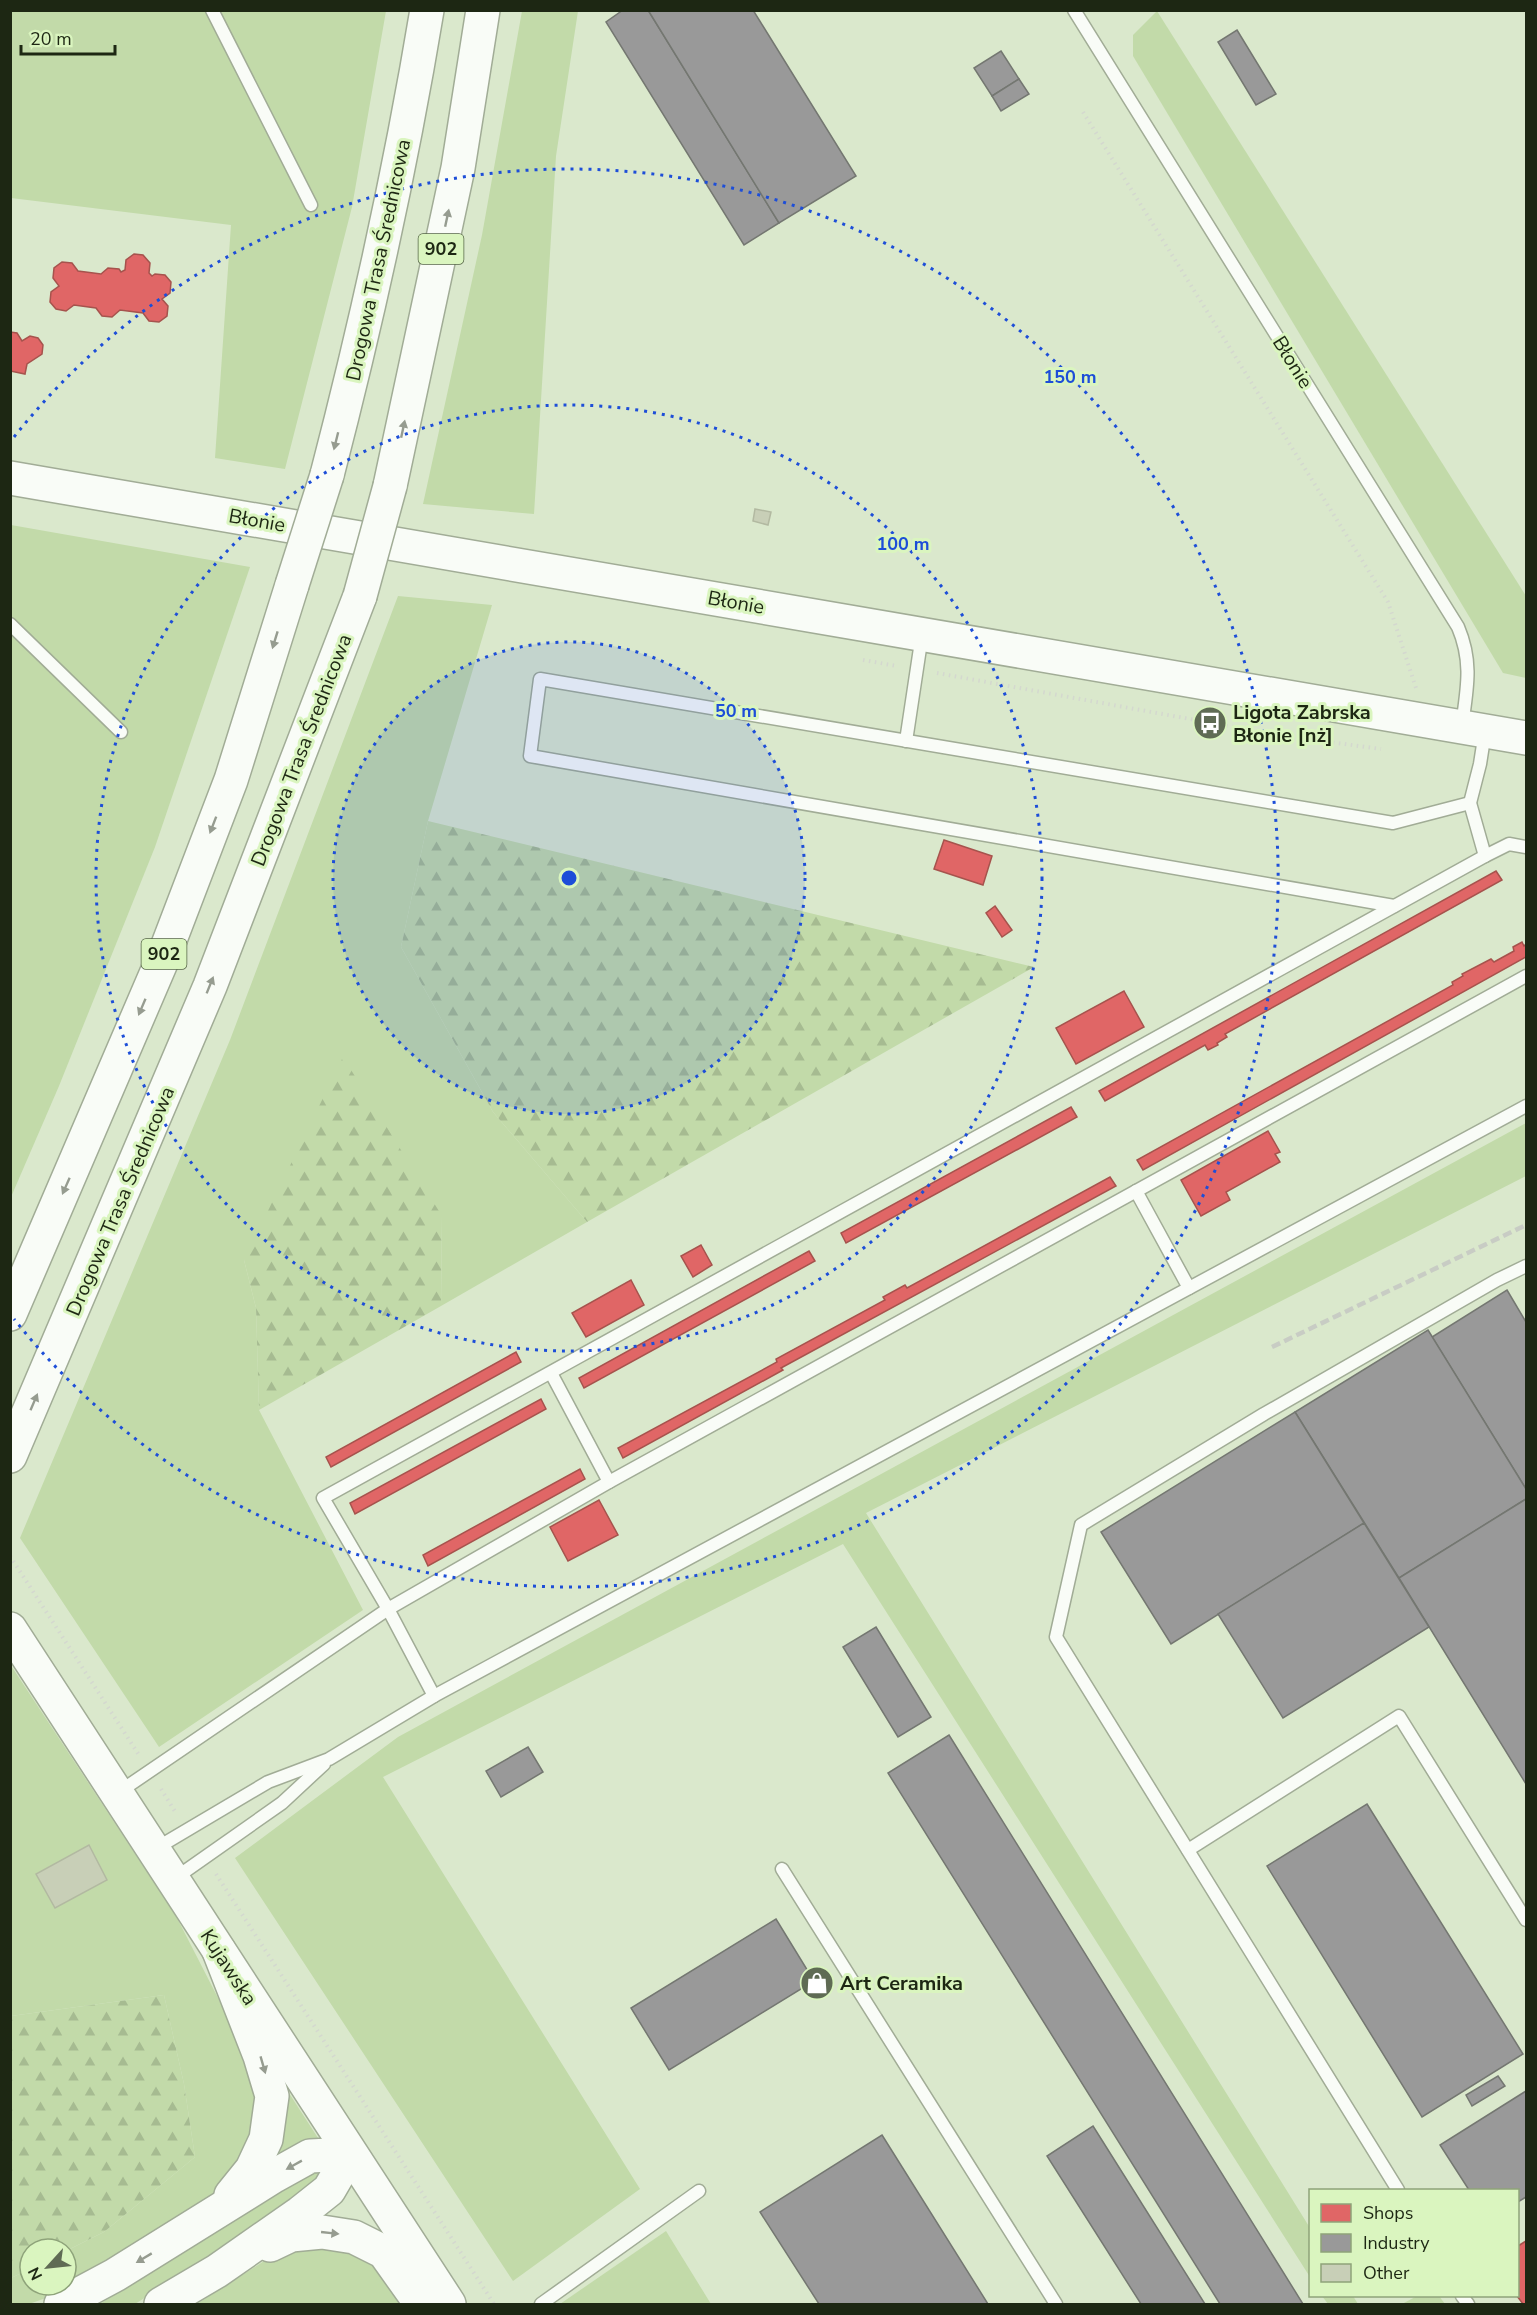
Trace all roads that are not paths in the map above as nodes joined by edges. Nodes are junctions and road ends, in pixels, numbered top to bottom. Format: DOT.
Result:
graph roads {
  1 [pos="212,10"];
  2 [pos="415,10"];
  3 [pos="427,10"];
  4 [pos="483,10"];
  5 [pos="1074,10"];
  6 [pos="410,111"];
  7 [pos="311,205"];
  8 [pos="10,478"];
  9 [pos="10,624"];
  10 [pos="922,633"];
  11 [pos="1473,729"];
  12 [pos="121,732"];
  13 [pos="1527,738"];
  14 [pos="906,741"];
  15 [pos="1470,804"];
  16 [pos="1527,847"];
  17 [pos="1485,856"];
  18 [pos="1394,906"];
  19 [pos="1526,979"];
  20 [pos="1527,1106"];
  21 [pos="1136,1191"];
  22 [pos="1527,1266"];
  23 [pos="1189,1288"];
  24 [pos="10,1314"];
  25 [pos="551,1373"];
  26 [pos="10,1456"];
  27 [pos="609,1482"];
  28 [pos="388,1609"];
  29 [pos="10,1629"];
  30 [pos="434,1696"];
  31 [pos="329,1759"];
  32 [pos="118,1793"];
  33 [pos="154,1850"];
  34 [pos="1188,1850"];
  35 [pos="782,1869"];
  36 [pos="173,1880"];
  37 [pos="1527,1920"];
  38 [pos="219,1951"];
  39 [pos="350,2154"];
  40 [pos="1397,2189"];
  41 [pos="699,2191"];
  42 [pos="194,2228"];
  43 [pos="217,2271"];
  44 [pos="61,2304"];
  45 [pos="161,2304"];
  46 [pos="421,2304"];
  47 [pos="449,2304"];
  48 [pos="541,2304"];
  49 [pos="1056,2304"];
  1 -- 7 [label="lane"];
  2 -- 6 [label="main road"];
  3 -- 6 [label="main road, Drogowa Trasa Średnicowa / 902"];
  26 -- 4 [label="main road, Drogowa Trasa Średnicowa / 902, one-way, bridge"];
  5 -- 11 [label="lane, Błonie"];
  6 -- 24 [label="main road, Drogowa Trasa Średnicowa / 902, one-way, bridge"];
  8 -- 10 [label="main road, Błonie"];
  9 -- 12 [label="lane"];
  10 -- 11 [label="main road, Błonie"];
  10 -- 14 [label="lane"];
  11 -- 13 [label="main road, Błonie"];
  11 -- 15 [label="lane"];
  14 -- 15 [label="lane"];
  14 -- 18 [label="lane"];
  15 -- 17 [label="lane"];
  16 -- 17 [label="lane"];
  17 -- 18 [label="lane"];
  18 -- 25 [label="lane"];
  19 -- 21 [label="lane"];
  20 -- 23 [label="lane"];
  21 -- 23 [label="lane"];
  21 -- 27 [label="lane"];
  22 -- 34 [label="lane"];
  23 -- 30 [label="lane"];
  25 -- 27 [label="lane"];
  25 -- 28 [label="lane"];
  27 -- 28 [label="lane"];
  28 -- 30 [label="lane"];
  28 -- 32 [label="lane"];
  29 -- 32 [label="main road, Kujawska"];
  30 -- 31 [label="lane"];
  31 -- 33 [label="lane"];
  31 -- 36 [label="lane"];
  32 -- 33 [label="main road, Kujawska"];
  33 -- 36 [label="main road, Kujawska"];
  34 -- 37 [label="lane"];
  34 -- 40 [label="lane"];
  35 -- 49 [label="lane"];
  36 -- 38 [label="main road, Kujawska"];
  38 -- 39 [label="main road, Kujawska"];
  38 -- 42 [label="main road, one-way"];
  39 -- 42 [label="main road, one-way"];
  39 -- 43 [label="main road"];
  39 -- 47 [label="main road, Kujawska"];
  41 -- 48 [label="lane"];
  42 -- 44 [label="main road, one-way"];
  43 -- 45 [label="main road"];
  43 -- 46 [label="main road, one-way"];
}
